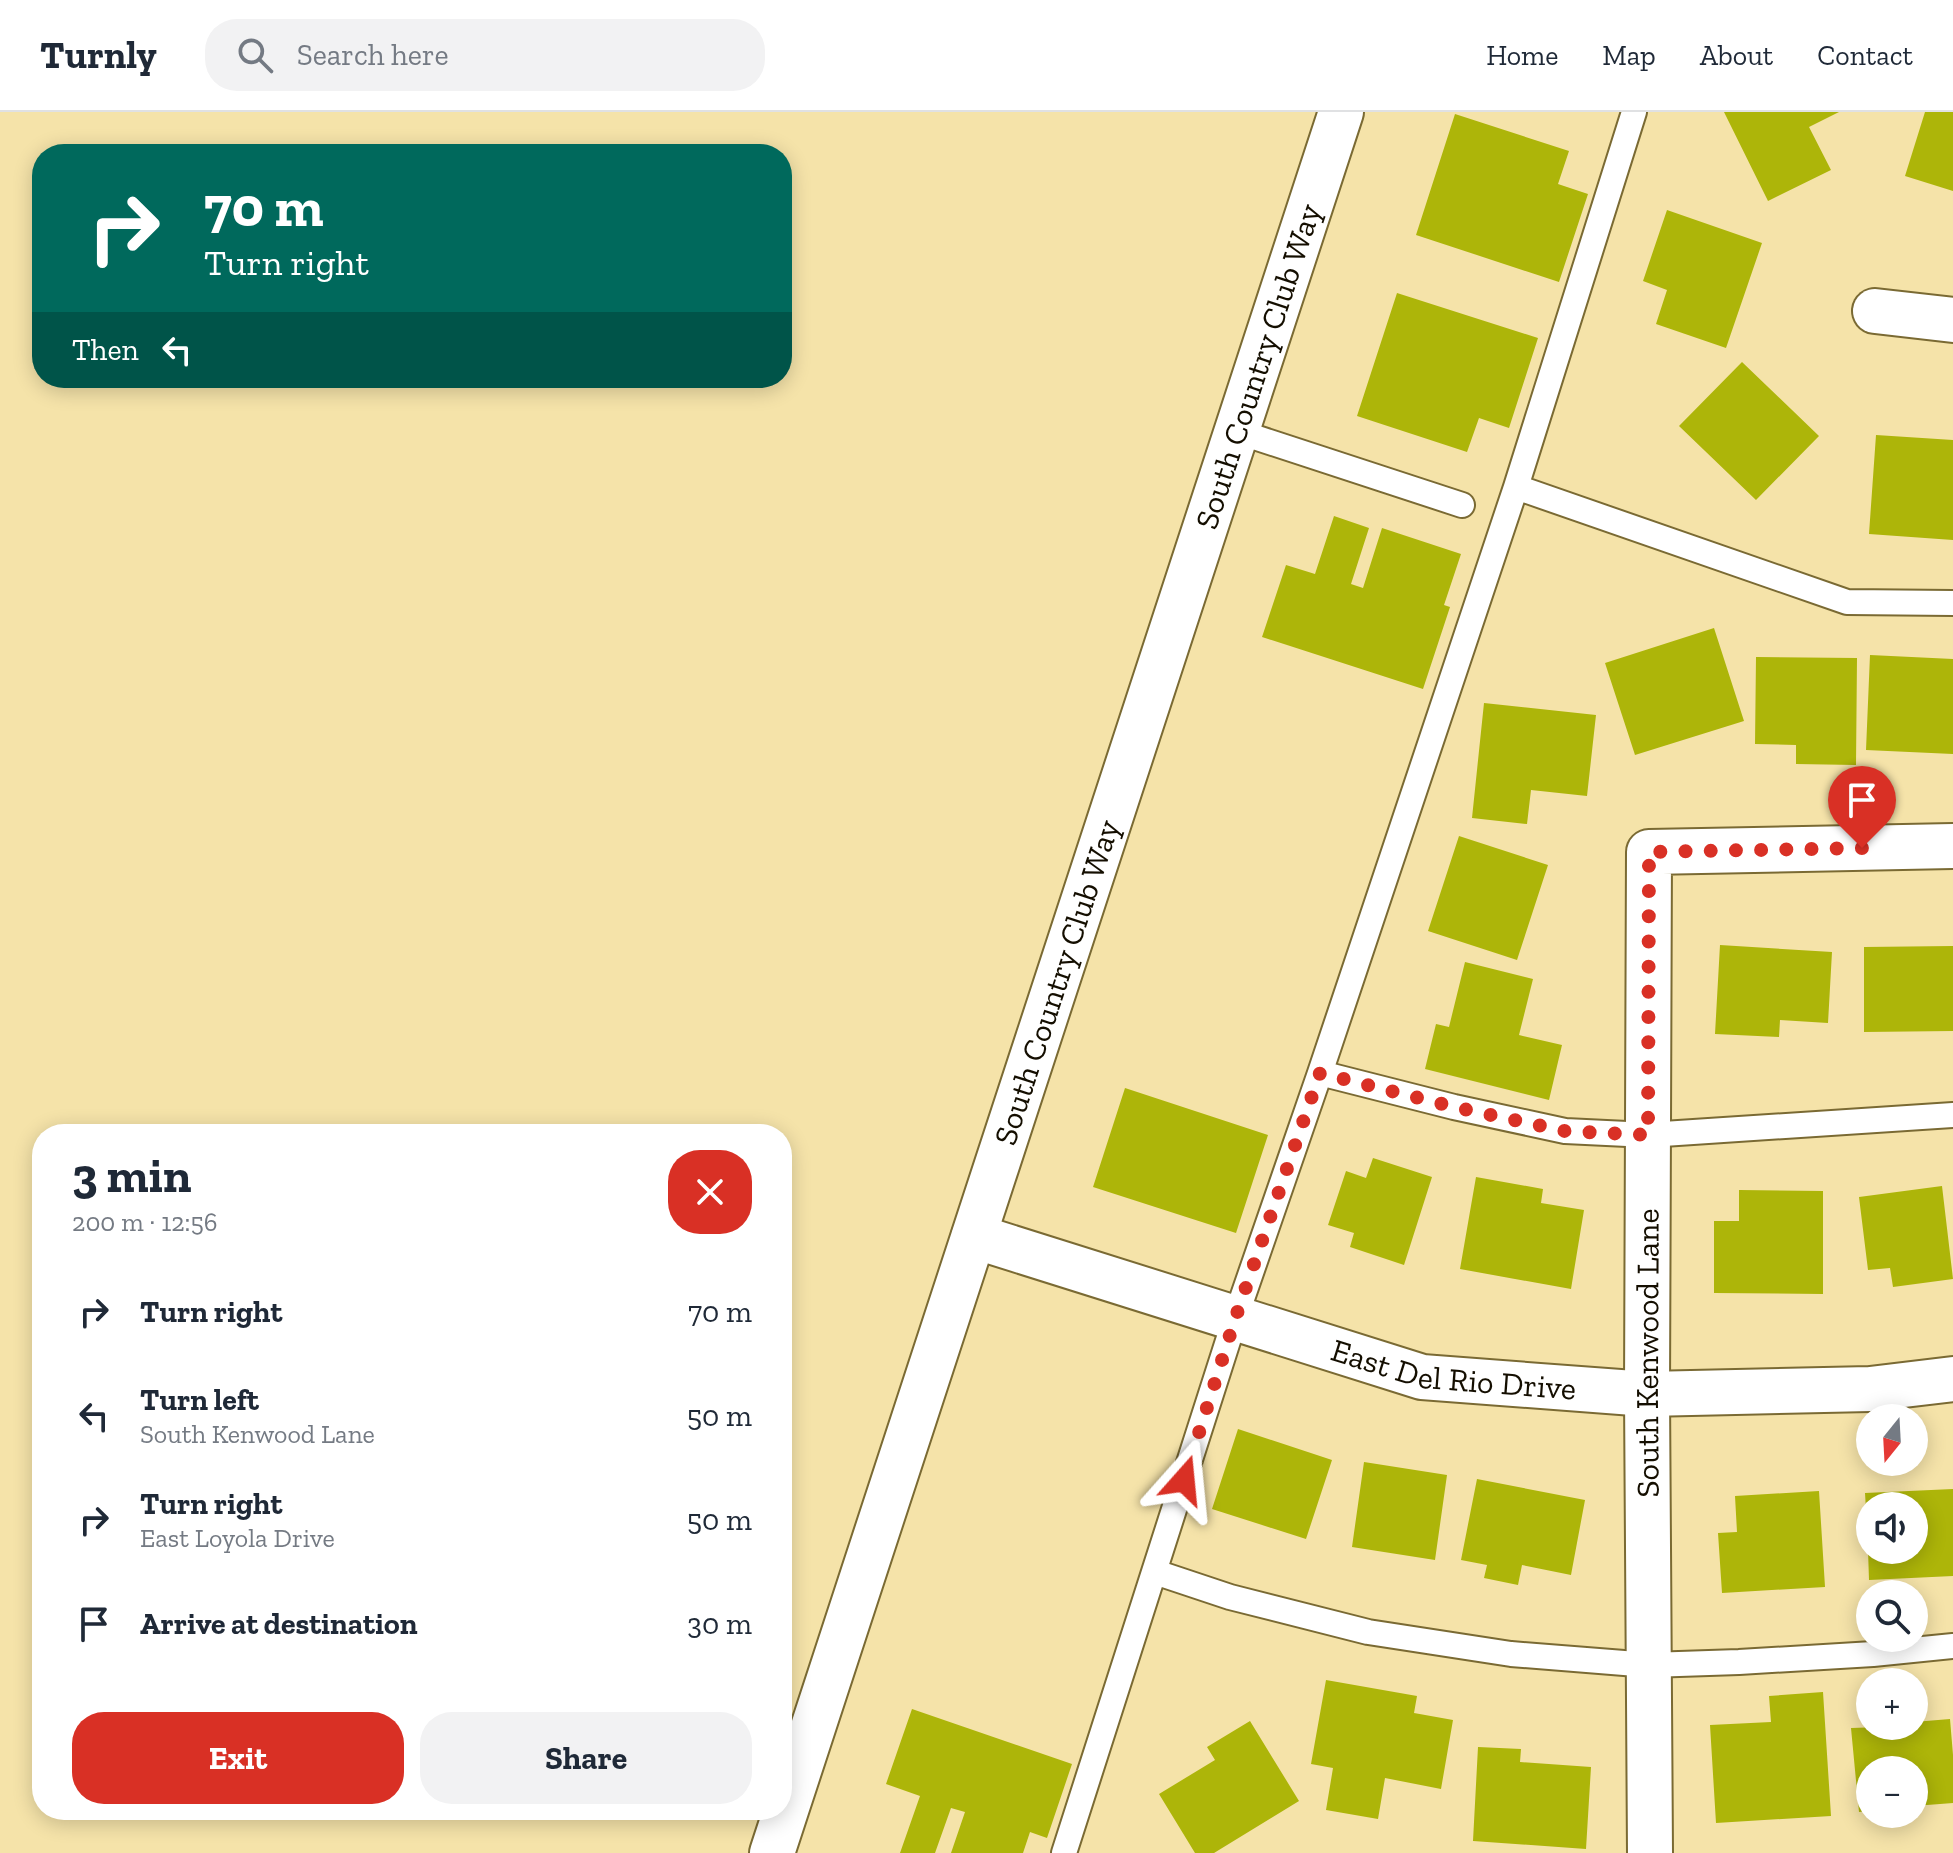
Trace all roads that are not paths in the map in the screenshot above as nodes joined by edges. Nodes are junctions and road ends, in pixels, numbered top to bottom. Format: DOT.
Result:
graph roads {
  1 [pos="1341,112"];
  2 [pos="1634,112"];
  3 [pos="1875,311"];
  4 [pos="1953,320"];
  5 [pos="1236,431"];
  6 [pos="1516,487"];
  7 [pos="1462,505"];
  8 [pos="1953,603"];
  9 [pos="1953,846"];
  10 [pos="1320,1073"];
  11 [pos="1953,1115"];
  12 [pos="1648,1135"];
  13 [pos="974,1236"];
  14 [pos="1235,1319"];
  15 [pos="1953,1379"];
  16 [pos="1647,1394"];
  17 [pos="1155,1572"];
  18 [pos="1953,1646"];
  19 [pos="1649,1665"];
  20 [pos="792,1792"];
  21 [pos="783,1820"];
  22 [pos="772,1853"];
  23 [pos="1064,1853"];
  24 [pos="1650,1853"];
  1 -- 5 [label="street, South Country Club Way"];
  2 -- 6 [label="lane"];
  3 -- 4 [label="street"];
  5 -- 7 [label="lane"];
  5 -- 13 [label="street, South Country Club Way"];
  6 -- 8 [label="lane"];
  6 -- 10 [label="lane"];
  9 -- 12 [label="street, South Kenwood Lane"];
  10 -- 12 [label="lane"];
  10 -- 14 [label="lane"];
  11 -- 12 [label="lane"];
  12 -- 16 [label="street, South Kenwood Lane"];
  13 -- 14 [label="street, East Del Rio Drive"];
  13 -- 20 [label="street, South Country Club Way"];
  14 -- 16 [label="street, East Del Rio Drive"];
  14 -- 17 [label="lane"];
  15 -- 16 [label="street, East Del Rio Drive"];
  16 -- 19 [label="street, South Kenwood Lane"];
  17 -- 19 [label="lane"];
  17 -- 23 [label="lane"];
  18 -- 19 [label="lane"];
  19 -- 24 [label="street, South Kenwood Lane"];
  21 -- 22 [label="street, South Country Club Way"];
}
